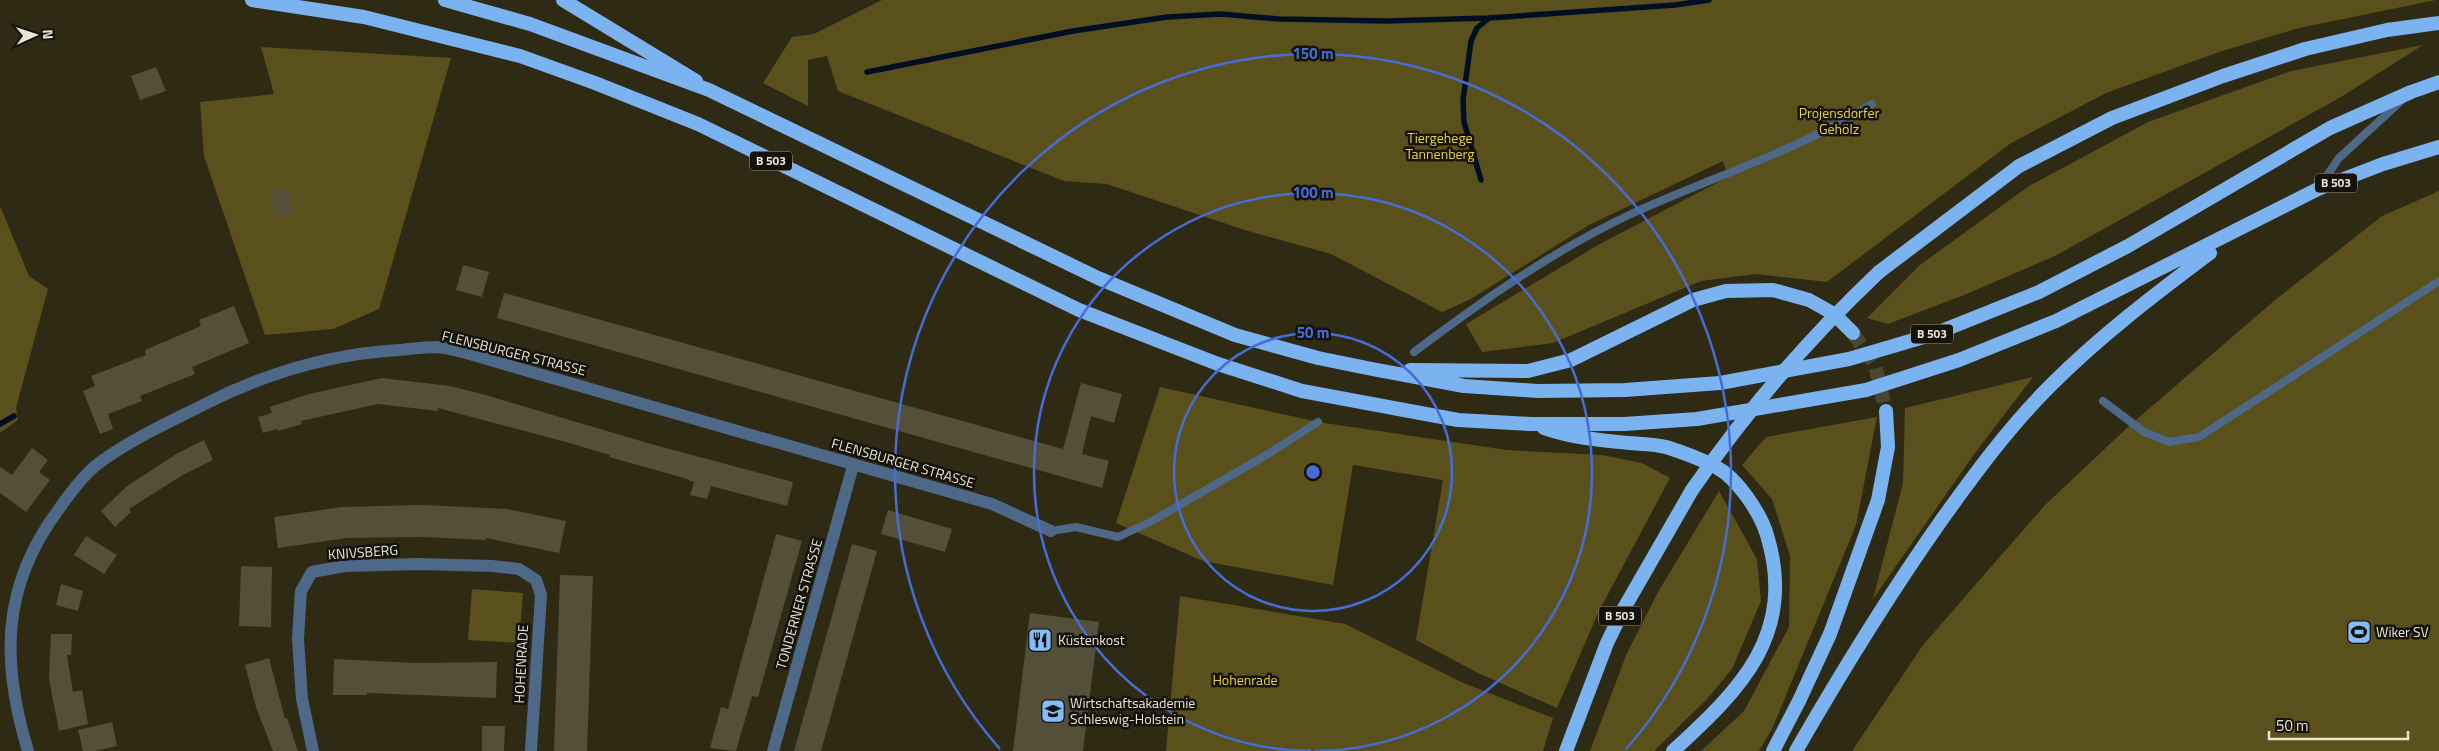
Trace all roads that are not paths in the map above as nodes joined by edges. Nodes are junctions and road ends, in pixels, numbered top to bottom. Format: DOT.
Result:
graph roads {
  1 [pos="252,0"];
  2 [pos="445,0"];
  3 [pos="563,0"];
  4 [pos="2439,23"];
  5 [pos="2439,82"];
  6 [pos="709,90"];
  7 [pos="2411,92"];
  8 [pos="1872,104"];
  9 [pos="2439,147"];
  10 [pos="2318,189"];
  11 [pos="2238,231"];
  12 [pos="2439,281"];
  13 [pos="1853,333"];
  14 [pos="1414,352"];
  15 [pos="1372,369"];
  16 [pos="2103,402"];
  17 [pos="1886,411"];
  18 [pos="1318,422"];
  19 [pos="1531,424"];
  20 [pos="853,466"];
  21 [pos="1051,531"];
  22 [pos="536,580"];
  23 [pos="5,658"];
  24 [pos="28,751"];
  25 [pos="313,751"];
  26 [pos="531,751"];
  27 [pos="773,751"];
  28 [pos="1566,751"];
  29 [pos="1673,751"];
  30 [pos="1773,751"];
  31 [pos="1796,751"];
  1 -- 19 [label="highway, B 503"];
  2 -- 6 [label="highway, B 503"];
  3 -- 6 [label="highway"];
  4 -- 28 [label="highway, B 503, bridge"];
  5 -- 7 [label="highway, B 503"];
  6 -- 15 [label="highway, B 503"];
  7 -- 10 [label="lane"];
  7 -- 15 [label="highway, B 503"];
  8 -- 14 [label="lane"];
  9 -- 10 [label="highway, B 503"];
  10 -- 11 [label="highway, B 503"];
  11 -- 19 [label="highway, B 503"];
  11 -- 31 [label="highway, B 503"];
  12 -- 16 [label="lane"];
  13 -- 15 [label="highway, B 503"];
  17 -- 30 [label="highway"];
  18 -- 21 [label="lane, FLENSBURGER STRASSE"];
  19 -- 29 [label="highway"];
  20 -- 21 [label="street, FLENSBURGER STRASSE"];
  20 -- 23 [label="street, FLENSBURGER STRASSE"];
  20 -- 27 [label="street, TONDERNER STRASSE"];
  22 -- 25 [label="street, KNIVSBERG"];
  22 -- 26 [label="street, HOHENRADE"];
  23 -- 24 [label="street, FLENSBURGER STRASSE"];
}
